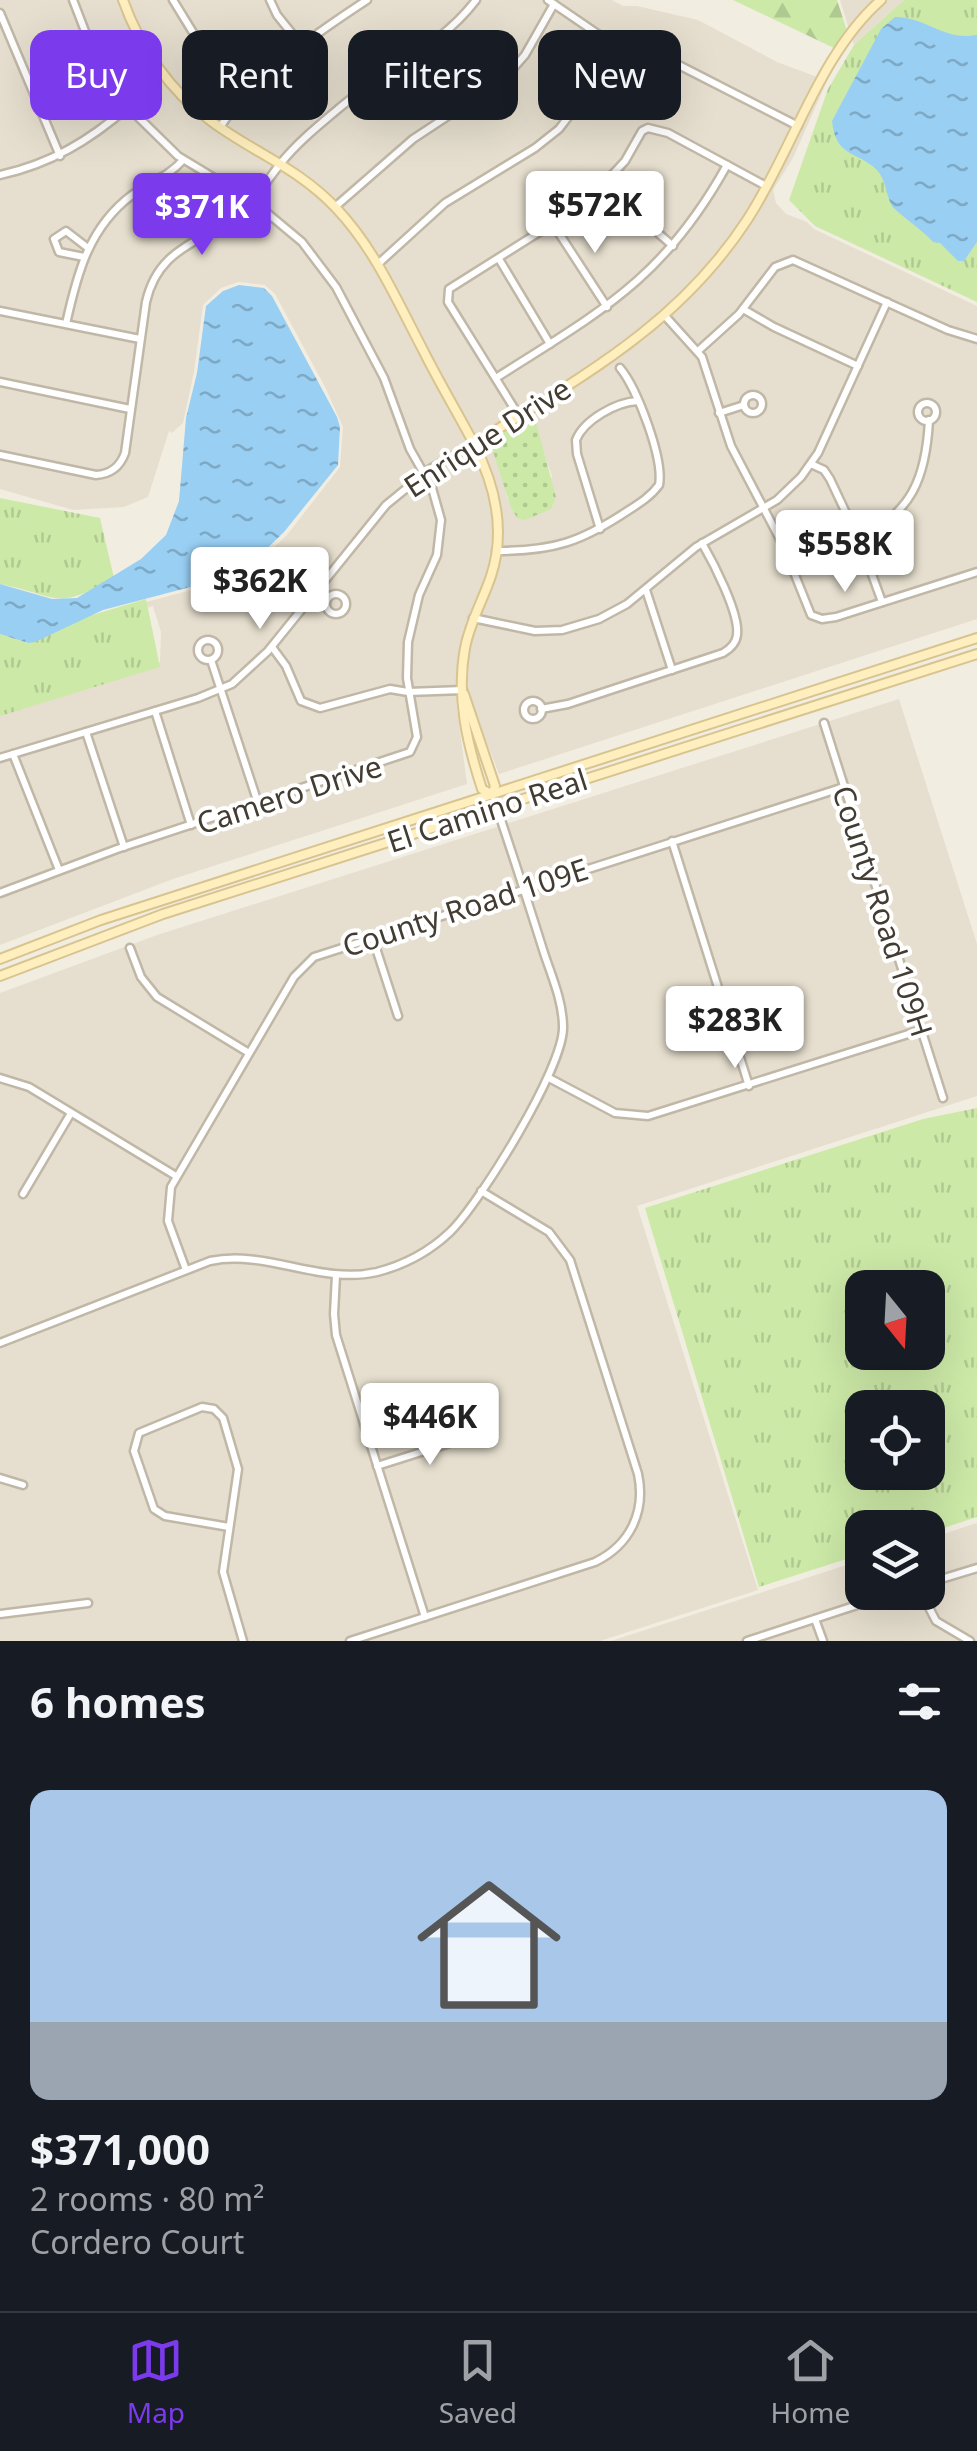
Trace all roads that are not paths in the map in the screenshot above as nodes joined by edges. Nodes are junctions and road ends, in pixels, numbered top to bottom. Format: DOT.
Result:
graph roads {
  1 [pos="73,0"];
  2 [pos="123,0"];
  3 [pos="174,0"];
  4 [pos="270,0"];
  5 [pos="367,0"];
  6 [pos="476,0"];
  7 [pos="881,0"];
  8 [pos="551,2"];
  9 [pos="0,14"];
  10 [pos="85,30"];
  11 [pos="192,30"];
  12 [pos="290,30"];
  13 [pos="325,30"];
  14 [pos="593,30"];
  15 [pos="681,65"];
  16 [pos="112,120"];
  17 [pos="141,120"];
  18 [pos="226,120"];
  19 [pos="565,120"];
  20 [pos="798,126"];
  21 [pos="220,127"];
  22 [pos="60,156"];
  23 [pos="184,160"];
  24 [pos="282,162"];
  25 [pos="727,165"];
  26 [pos="0,176"];
  27 [pos="604,186"];
  28 [pos="766,186"];
  29 [pos="252,201"];
  30 [pos="335,207"];
  31 [pos="554,224"];
  32 [pos="674,246"];
  33 [pos="88,248"];
  34 [pos="84,257"];
  35 [pos="498,259"];
  36 [pos="378,264"];
  37 [pos="886,302"];
  38 [pos="607,307"];
  39 [pos="743,309"];
  40 [pos="0,310"];
  41 [pos="666,316"];
  42 [pos="66,324"];
  43 [pos="977,338"];
  44 [pos="140,339"];
  45 [pos="550,344"];
  46 [pos="698,350"];
  47 [pos="858,366"];
  48 [pos="620,368"];
  49 [pos="496,378"];
  50 [pos="0,382"];
  51 [pos="638,401"];
  52 [pos="744,406"];
  53 [pos="130,409"];
  54 [pos="719,413"];
  55 [pos="519,416"];
  56 [pos="930,420"];
  57 [pos="474,444"];
  58 [pos="0,455"];
  59 [pos="811,464"];
  60 [pos="424,473"];
  61 [pos="763,509"];
  62 [pos="600,529"];
  63 [pos="858,539"];
  64 [pos="702,543"];
  65 [pos="496,551"];
  66 [pos="977,572"];
  67 [pos="317,590"];
  68 [pos="646,590"];
  69 [pos="328,598"];
  70 [pos="882,603"];
  71 [pos="474,618"];
  72 [pos="977,638"];
  73 [pos="272,647"];
  74 [pos="977,654"];
  75 [pos="211,660"];
  76 [pos="672,670"];
  77 [pos="221,690"];
  78 [pos="463,690"];
  79 [pos="408,692"];
  80 [pos="542,709"];
  81 [pos="154,711"];
  82 [pos="824,723"];
  83 [pos="86,732"];
  84 [pos="13,754"];
  85 [pos="0,758"];
  86 [pos="844,787"];
  87 [pos="492,795"];
  88 [pos="258,803"];
  89 [pos="497,808"];
  90 [pos="191,825"];
  91 [pos="672,841"];
  92 [pos="124,846"];
  93 [pos="59,870"];
  94 [pos="524,888"];
  95 [pos="0,893"];
  96 [pos="372,936"];
  97 [pos="130,948"];
  98 [pos="0,959"];
  99 [pos="0,976"];
  100 [pos="398,1016"];
  101 [pos="921,1030"];
  102 [pos="249,1052"];
  103 [pos="0,1078"];
  104 [pos="550,1078"];
  105 [pos="749,1086"];
  106 [pos="943,1098"];
  107 [pos="71,1112"];
  108 [pos="176,1176"];
  109 [pos="482,1191"];
  110 [pos="23,1194"];
  111 [pos="186,1270"];
  112 [pos="336,1275"];
  113 [pos="0,1342"];
  114 [pos="472,1436"];
  115 [pos="378,1466"];
  116 [pos="0,1478"];
  117 [pos="23,1484"];
  118 [pos="228,1527"];
  119 [pos="977,1568"];
  120 [pos="945,1578"];
  121 [pos="88,1603"];
  122 [pos="845,1609"];
  123 [pos="931,1610"];
  124 [pos="0,1614"];
  125 [pos="425,1617"];
  126 [pos="815,1619"];
  127 [pos="243,1641"];
  128 [pos="350,1641"];
  129 [pos="747,1641"];
  130 [pos="823,1641"];
  131 [pos="970,1641"];
  1 -- 10 [label="street, Camero Drive"];
  2 -- 21 [label="main road"];
  3 -- 11 [label="street"];
  4 -- 12 [label="street"];
  5 -- 13 [label="street"];
  6 -- 24 [label="street"];
  7 -- 20 [label="main road, Enrique Drive"];
  8 -- 14 [label="street"];
  8 -- 30 [label="street"];
  9 -- 22 [label="street"];
  15 -- 20 [label="street"];
  16 -- 22 [label="street"];
  17 -- 23 [label="street, Camero Drive"];
  18 -- 21 [label="street"];
  19 -- 36 [label="street"];
  20 -- 28 [label="main road, Enrique Drive"];
  21 -- 24 [label="main road"];
  22 -- 26 [label="street"];
  23 -- 29 [label="street, Camero Drive"];
  23 -- 33 [label="street"];
  24 -- 29 [label="street"];
  24 -- 30 [label="main road"];
  25 -- 27 [label="street"];
  25 -- 28 [label="street"];
  25 -- 32 [label="street"];
  27 -- 31 [label="street"];
  27 -- 32 [label="street"];
  28 -- 41 [label="main road, Enrique Drive"];
  29 -- 44 [label="street"];
  29 -- 60 [label="street, Camero Drive"];
  30 -- 36 [label="main road"];
  31 -- 35 [label="street"];
  31 -- 38 [label="street"];
  32 -- 38 [label="street"];
  33 -- 34 [label="street"];
  33 -- 34 [label="street"];
  34 -- 42 [label="street"];
  35 -- 45 [label="street"];
  35 -- 49 [label="street"];
  36 -- 57 [label="main road"];
  37 -- 39 [label="street"];
  37 -- 43 [label="street"];
  37 -- 47 [label="street"];
  38 -- 45 [label="street"];
  39 -- 46 [label="street"];
  39 -- 47 [label="street"];
  40 -- 42 [label="street"];
  41 -- 46 [label="street"];
  41 -- 55 [label="main road, Enrique Drive"];
  42 -- 44 [label="street"];
  44 -- 53 [label="street"];
  45 -- 49 [label="street"];
  46 -- 54 [label="street"];
  47 -- 59 [label="street"];
  48 -- 51 [label="street"];
  49 -- 55 [label="street"];
  50 -- 53 [label="street"];
  51 -- 62 [label="street"];
  51 -- 62 [label="street"];
  52 -- 54 [label="street"];
  53 -- 58 [label="street"];
  54 -- 61 [label="street"];
  55 -- 57 [label="main road, Enrique Drive"];
  56 -- 63 [label="street"];
  57 -- 60 [label="street, Enrique Drive"];
  57 -- 65 [label="main road"];
  59 -- 61 [label="street"];
  59 -- 63 [label="street"];
  60 -- 67 [label="street, Enrique Drive"];
  60 -- 79 [label="street, Camero Drive"];
  61 -- 64 [label="street"];
  61 -- 70 [label="street"];
  62 -- 65 [label="street"];
  63 -- 70 [label="street"];
  64 -- 68 [label="street"];
  64 -- 76 [label="street"];
  65 -- 71 [label="main road"];
  66 -- 70 [label="street"];
  67 -- 69 [label="street"];
  67 -- 73 [label="street, Enrique Drive"];
  68 -- 71 [label="street"];
  68 -- 76 [label="street"];
  71 -- 78 [label="main road"];
  72 -- 87 [label="main road, El Camino Real"];
  73 -- 77 [label="street, Enrique Drive"];
  73 -- 79 [label="street"];
  74 -- 89 [label="main road, El Camino Real"];
  75 -- 77 [label="street"];
  76 -- 80 [label="street"];
  77 -- 81 [label="street, Enrique Drive"];
  77 -- 88 [label="street"];
  78 -- 79 [label="street"];
  78 -- 87 [label="main road"];
  79 -- 88 [label="street, Camero Drive"];
  81 -- 83 [label="street, Enrique Drive"];
  81 -- 90 [label="street"];
  82 -- 86 [label="street, County Road 109H"];
  83 -- 84 [label="street, Enrique Drive"];
  83 -- 92 [label="street"];
  84 -- 85 [label="street, Enrique Drive"];
  84 -- 93 [label="street"];
  86 -- 91 [label="street, County Road 109E"];
  86 -- 101 [label="street, County Road 109H"];
  87 -- 89 [label="main road"];
  87 -- 98 [label="main road, El Camino Real"];
  88 -- 90 [label="street, Camero Drive"];
  89 -- 94 [label="street"];
  89 -- 99 [label="main road, El Camino Real"];
  90 -- 92 [label="street, Camero Drive"];
  91 -- 94 [label="street, County Road 109E"];
  91 -- 105 [label="street"];
  92 -- 93 [label="street, Camero Drive"];
  93 -- 95 [label="street, Camero Drive"];
  94 -- 96 [label="street, County Road 109E"];
  94 -- 104 [label="street"];
  96 -- 100 [label="street"];
  96 -- 102 [label="street, County Road 109E"];
  97 -- 102 [label="street"];
  101 -- 105 [label="street"];
  101 -- 106 [label="street, County Road 109H"];
  102 -- 108 [label="street, County Road 109E"];
  103 -- 107 [label="street"];
  104 -- 105 [label="street"];
  104 -- 109 [label="street"];
  107 -- 108 [label="street"];
  107 -- 110 [label="street"];
  108 -- 111 [label="street, County Road 109E"];
  109 -- 112 [label="street"];
  109 -- 125 [label="street"];
  111 -- 112 [label="street"];
  111 -- 113 [label="street"];
  112 -- 115 [label="street"];
  114 -- 115 [label="street"];
  115 -- 125 [label="street"];
  116 -- 117 [label="street"];
  118 -- 118 [label="street"];
  118 -- 127 [label="street"];
  119 -- 120 [label="street"];
  121 -- 124 [label="street"];
  122 -- 126 [label="street"];
  123 -- 131 [label="street"];
  125 -- 128 [label="street"];
  126 -- 129 [label="street"];
  126 -- 130 [label="street"];
}
